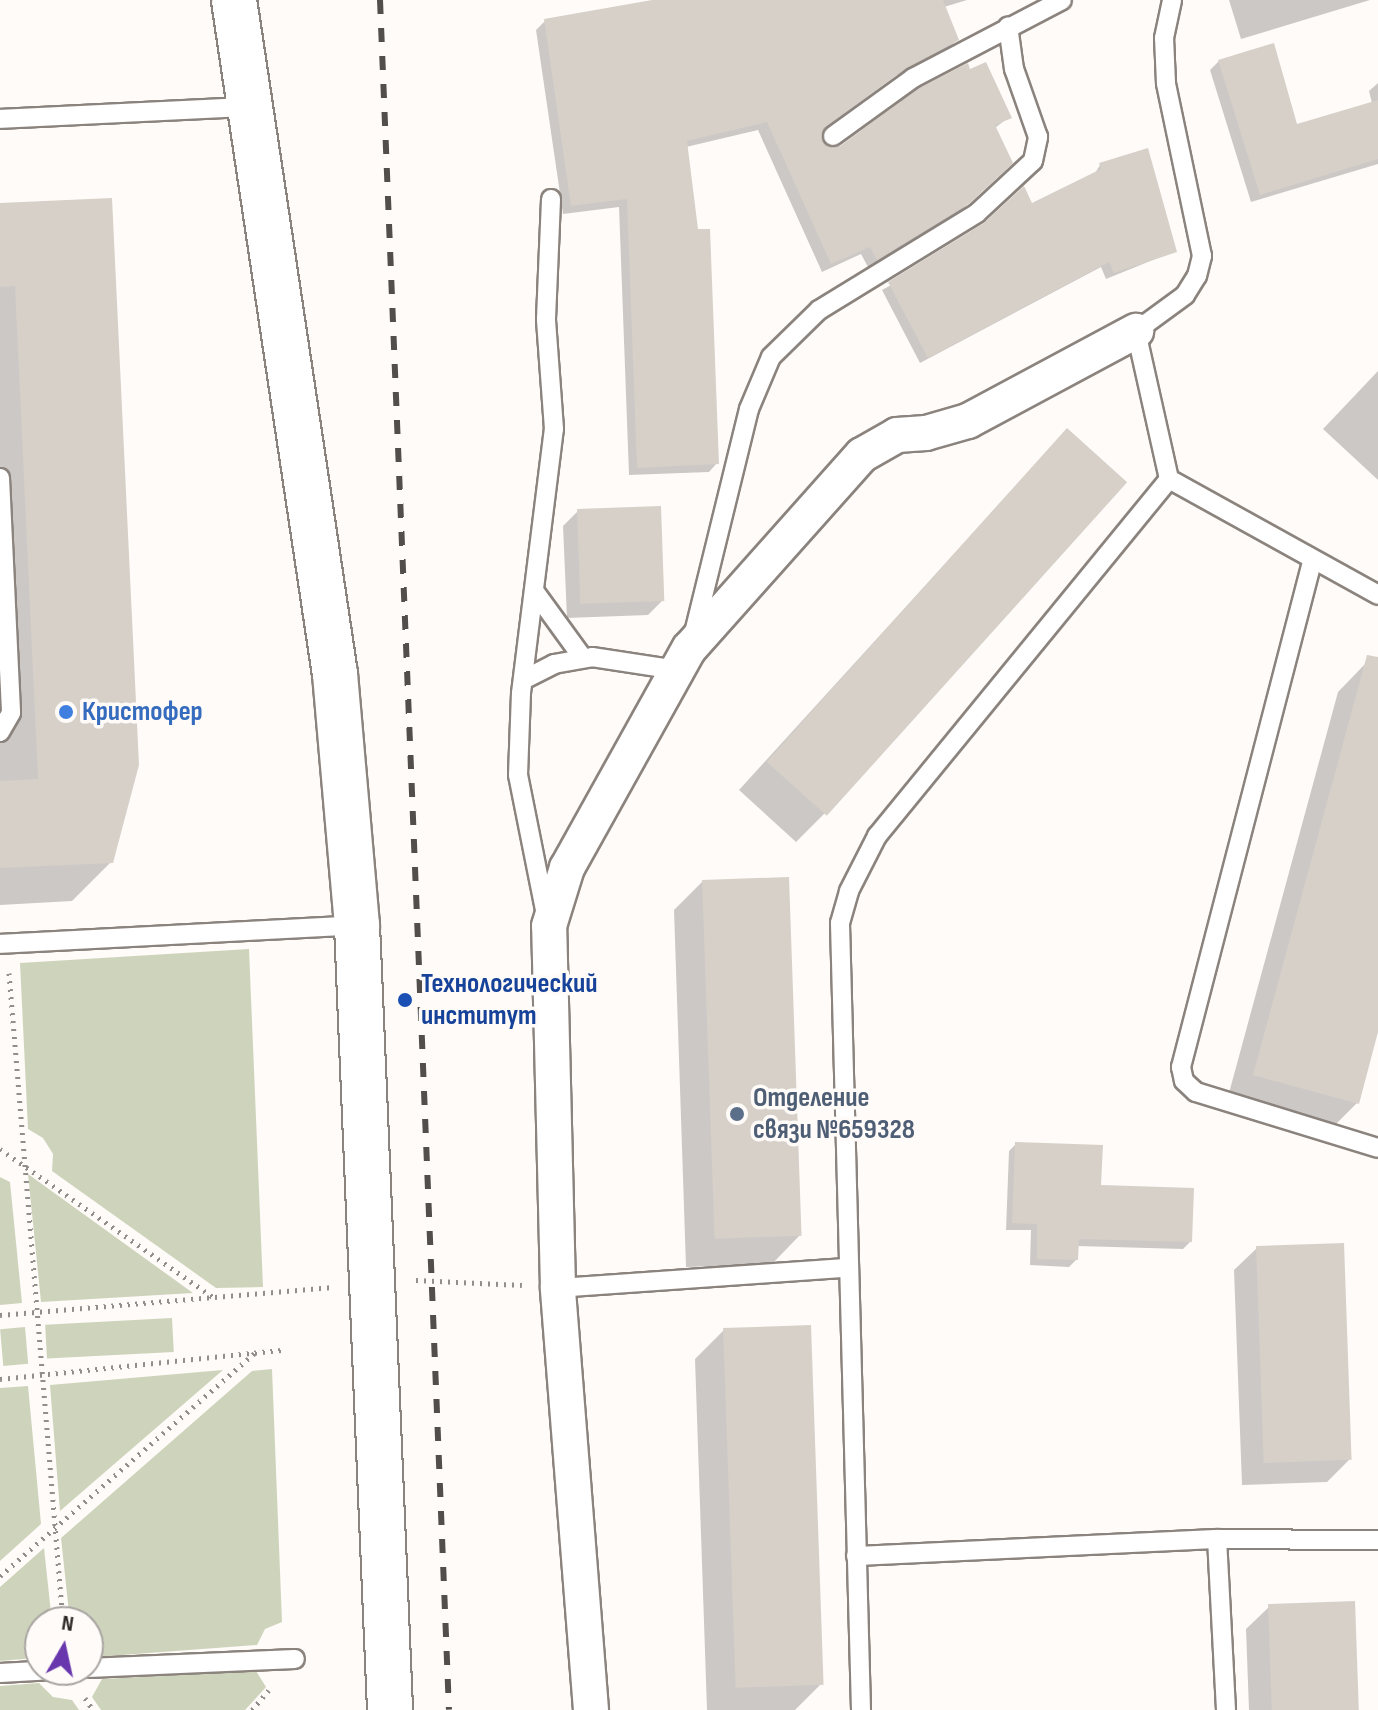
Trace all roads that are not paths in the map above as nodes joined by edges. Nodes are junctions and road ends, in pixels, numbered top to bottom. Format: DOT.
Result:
graph roads {
  1 [pos="234,0"];
  2 [pos="1062,0"];
  3 [pos="1172,0"];
  4 [pos="1008,26"];
  5 [pos="247,107"];
  6 [pos="0,119"];
  7 [pos="833,136"];
  8 [pos="551,199"];
  9 [pos="1136,331"];
  10 [pos="0,478"];
  11 [pos="1169,479"];
  12 [pos="1312,562"];
  13 [pos="535,592"];
  14 [pos="1378,595"];
  15 [pos="583,658"];
  16 [pos="683,660"];
  17 [pos="523,680"];
  18 [pos="0,732"];
  19 [pos="357,925"];
  20 [pos="549,926"];
  21 [pos="3,944"];
  22 [pos="1378,1148"];
  23 [pos="847,1268"];
  24 [pos="558,1288"];
  25 [pos="1217,1539"];
  26 [pos="1378,1540"];
  27 [pos="856,1556"];
  28 [pos="295,1659"];
  29 [pos="104,1667"];
  30 [pos="24,1672"];
  31 [pos="0,1673"];
  32 [pos="390,1710"];
  33 [pos="591,1710"];
  34 [pos="861,1710"];
  35 [pos="1226,1710"];
  1 -- 5 [label="main road"];
  2 -- 4 [label="lane"];
  3 -- 9 [label="lane"];
  4 -- 7 [label="lane"];
  4 -- 16 [label="lane"];
  5 -- 6 [label="lane"];
  5 -- 19 [label="main road"];
  8 -- 13 [label="lane"];
  9 -- 11 [label="lane"];
  9 -- 16 [label="street"];
  10 -- 18 [label="lane"];
  11 -- 12 [label="lane"];
  11 -- 23 [label="lane"];
  12 -- 14 [label="lane"];
  12 -- 22 [label="lane"];
  13 -- 15 [label="lane"];
  13 -- 17 [label="lane"];
  15 -- 16 [label="lane"];
  15 -- 17 [label="lane"];
  16 -- 20 [label="street"];
  17 -- 20 [label="lane"];
  19 -- 21 [label="lane"];
  19 -- 32 [label="main road"];
  20 -- 24 [label="street"];
  23 -- 24 [label="lane"];
  23 -- 27 [label="lane"];
  24 -- 33 [label="street"];
  25 -- 26 [label="lane"];
  25 -- 27 [label="lane"];
  25 -- 35 [label="lane"];
  27 -- 34 [label="lane"];
  28 -- 29 [label="lane"];
  30 -- 31 [label="lane"];
}
